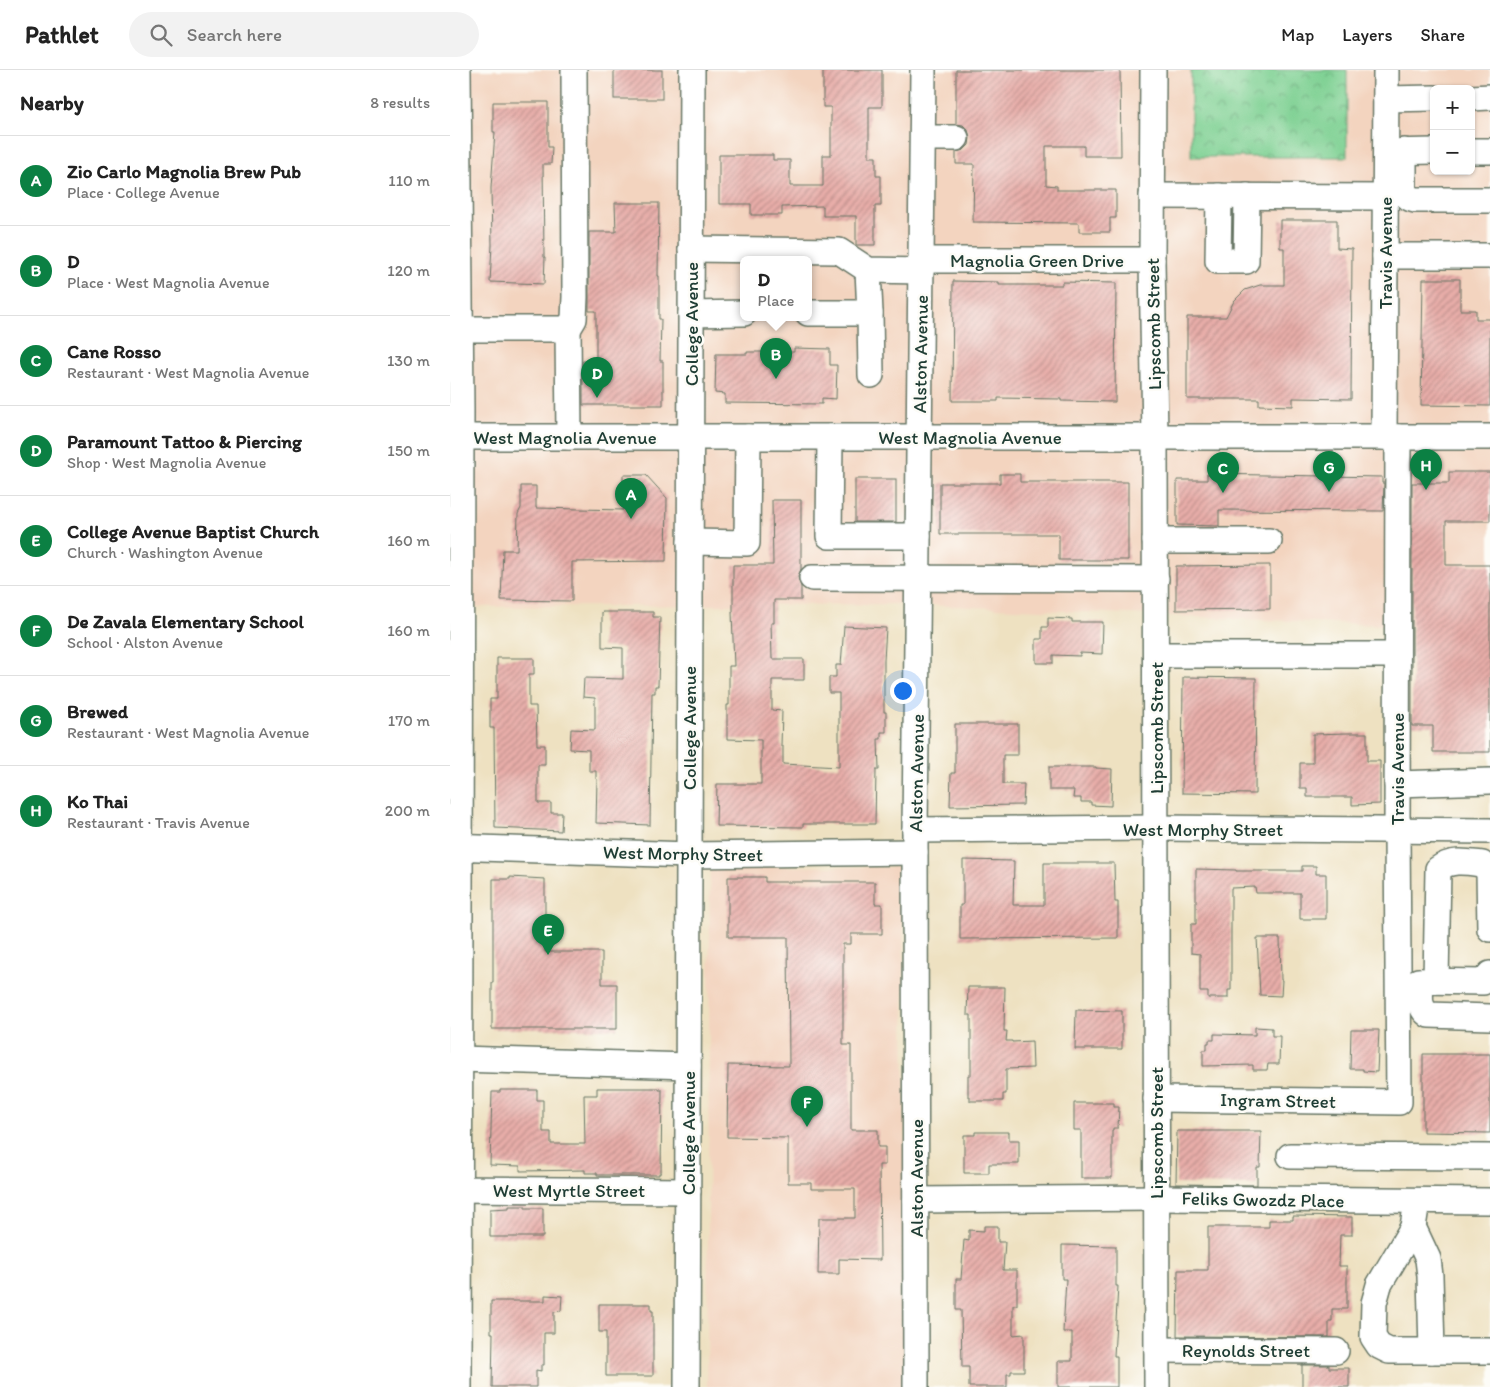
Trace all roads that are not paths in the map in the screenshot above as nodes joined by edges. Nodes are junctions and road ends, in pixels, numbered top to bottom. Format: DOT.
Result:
graph roads {
  1 [pos="458,70"];
  2 [pos="574,70"];
  3 [pos="692,70"];
  4 [pos="923,70"];
  5 [pos="1153,70"];
  6 [pos="1386,70"];
  7 [pos="1430,98"];
  8 [pos="1475,98"];
  9 [pos="1490,98"];
  10 [pos="1386,99"];
  11 [pos="923,138"];
  12 [pos="956,138"];
  13 [pos="1395,151"];
  14 [pos="1430,151"];
  15 [pos="1475,151"];
  16 [pos="1490,151"];
  17 [pos="1152,196"];
  18 [pos="1219,196"];
  19 [pos="1247,196"];
  20 [pos="1386,197"];
  21 [pos="1490,200"];
  22 [pos="691,249"];
  23 [pos="1385,256"];
  24 [pos="1490,256"];
  25 [pos="1152,260"];
  26 [pos="921,266"];
  27 [pos="868,270"];
  28 [pos="740,313"];
  29 [pos="812,313"];
  30 [pos="870,313"];
  31 [pos="691,314"];
  32 [pos="460,329"];
  33 [pos="568,329"];
  34 [pos="871,375"];
  35 [pos="1155,436"];
  36 [pos="1391,436"];
  37 [pos="1490,436"];
  38 [pos="455,437"];
  39 [pos="569,437"];
  40 [pos="690,437"];
  41 [pos="748,437"];
  42 [pos="830,437"];
  43 [pos="920,437"];
  44 [pos="918,536"];
  45 [pos="1155,541"];
  46 [pos="1269,541"];
  47 [pos="690,542"];
  48 [pos="812,578"];
  49 [pos="918,579"];
  50 [pos="1156,579"];
  51 [pos="1156,647"];
  52 [pos="1397,648"];
  53 [pos="1490,781"];
  54 [pos="1397,784"];
  55 [pos="1156,828"];
  56 [pos="1397,830"];
  57 [pos="1490,831"];
  58 [pos="916,841"];
  59 [pos="455,848"];
  60 [pos="689,855"];
  61 [pos="1490,929"];
  62 [pos="1490,974"];
  63 [pos="1418,981"];
  64 [pos="1490,1017"];
  65 [pos="460,1059"];
  66 [pos="688,1066"];
  67 [pos="1156,1099"];
  68 [pos="1399,1102"];
  69 [pos="1290,1156"];
  70 [pos="1490,1157"];
  71 [pos="455,1189"];
  72 [pos="688,1191"];
  73 [pos="1157,1198"];
  74 [pos="916,1200"];
  75 [pos="1418,1201"];
  76 [pos="1490,1201"];
  77 [pos="1414,1227"];
  78 [pos="1157,1350"];
  79 [pos="1336,1351"];
  80 [pos="1432,1351"];
  81 [pos="1490,1351"];
  82 [pos="459,1387"];
  83 [pos="688,1387"];
  84 [pos="916,1387"];
  85 [pos="1157,1387"];
  1 -- 32 [label="street"];
  2 -- 33 [label="street"];
  3 -- 22 [label="street, College Avenue"];
  4 -- 11 [label="street, Alston Avenue"];
  5 -- 17 [label="street, Lipscomb Street"];
  6 -- 10 [label="street, Travis Avenue"];
  7 -- 10 [label="street"];
  8 -- 9 [label="street"];
  10 -- 13 [label="street, Travis Avenue"];
  11 -- 12 [label="street"];
  11 -- 26 [label="street, Alston Avenue"];
  13 -- 14 [label="street"];
  13 -- 20 [label="street, Travis Avenue"];
  13 -- 21 [label="street"];
  15 -- 16 [label="street"];
  17 -- 18 [label="street"];
  17 -- 25 [label="street, Lipscomb Street"];
  18 -- 19 [label="street"];
  18 -- 19 [label="street"];
  19 -- 20 [label="street"];
  20 -- 23 [label="street, Travis Avenue"];
  22 -- 27 [label="street"];
  22 -- 31 [label="street, College Avenue"];
  23 -- 24 [label="street"];
  23 -- 36 [label="street, Travis Avenue"];
  25 -- 26 [label="street, Magnolia Green Drive"];
  25 -- 35 [label="street, Lipscomb Street"];
  26 -- 27 [label="street, Magnolia Green Drive"];
  26 -- 43 [label="street, Alston Avenue"];
  27 -- 30 [label="street"];
  28 -- 31 [label="street"];
  29 -- 30 [label="street"];
  30 -- 34 [label="street"];
  31 -- 40 [label="street, College Avenue"];
  32 -- 33 [label="street"];
  32 -- 38 [label="street"];
  33 -- 39 [label="street"];
  35 -- 36 [label="street, West Magnolia Avenue"];
  35 -- 43 [label="street, West Magnolia Avenue"];
  35 -- 45 [label="street, Lipscomb Street"];
  36 -- 37 [label="street, West Magnolia Avenue"];
  36 -- 52 [label="street, Travis Avenue"];
  38 -- 39 [label="street, West Magnolia Avenue"];
  38 -- 59 [label="street"];
  39 -- 40 [label="street, West Magnolia Avenue"];
  40 -- 41 [label="street, West Magnolia Avenue"];
  40 -- 47 [label="street, College Avenue"];
  41 -- 42 [label="street, West Magnolia Avenue"];
  41 -- 47 [label="street"];
  42 -- 43 [label="street, West Magnolia Avenue"];
  42 -- 44 [label="street"];
  43 -- 44 [label="street, Alston Avenue"];
  44 -- 49 [label="street, Alston Avenue"];
  45 -- 46 [label="street"];
  45 -- 50 [label="street, Lipscomb Street"];
  47 -- 60 [label="street, College Avenue"];
  48 -- 49 [label="street"];
  49 -- 50 [label="street"];
  49 -- 58 [label="street, Alston Avenue"];
  50 -- 51 [label="street, Lipscomb Street"];
  51 -- 52 [label="street"];
  51 -- 55 [label="street, Lipscomb Street"];
  52 -- 54 [label="street, Travis Avenue"];
  53 -- 54 [label="street"];
  54 -- 56 [label="street, Travis Avenue"];
  55 -- 56 [label="street, West Morphy Street"];
  55 -- 58 [label="street, West Morphy Street"];
  55 -- 67 [label="street, Lipscomb Street"];
  56 -- 57 [label="street, West Morphy Street"];
  56 -- 63 [label="street, Travis Avenue"];
  58 -- 60 [label="street, West Morphy Street"];
  58 -- 74 [label="street, Alston Avenue"];
  59 -- 60 [label="street, West Morphy Street"];
  59 -- 65 [label="street"];
  60 -- 66 [label="street, College Avenue"];
  61 -- 63 [label="street"];
  62 -- 63 [label="street"];
  63 -- 64 [label="street"];
  63 -- 68 [label="street, Travis Avenue"];
  65 -- 66 [label="street"];
  65 -- 71 [label="street"];
  66 -- 72 [label="street, College Avenue"];
  67 -- 68 [label="street, Ingram Street"];
  67 -- 73 [label="street, Lipscomb Street"];
  69 -- 70 [label="street"];
  71 -- 72 [label="street, West Myrtle Street"];
  71 -- 82 [label="street"];
  72 -- 83 [label="street, College Avenue"];
  73 -- 74 [label="street, Feliks Gwozdz Place"];
  73 -- 75 [label="street, Feliks Gwozdz Place"];
  73 -- 78 [label="street, Lipscomb Street"];
  74 -- 84 [label="street, Alston Avenue"];
  75 -- 76 [label="street, Feliks Gwozdz Place"];
  75 -- 77 [label="street"];
  77 -- 80 [label="street"];
  77 -- 80 [label="street"];
  78 -- 79 [label="street, Reynolds Street"];
  78 -- 85 [label="street, Lipscomb Street"];
  80 -- 81 [label="street"];
}
